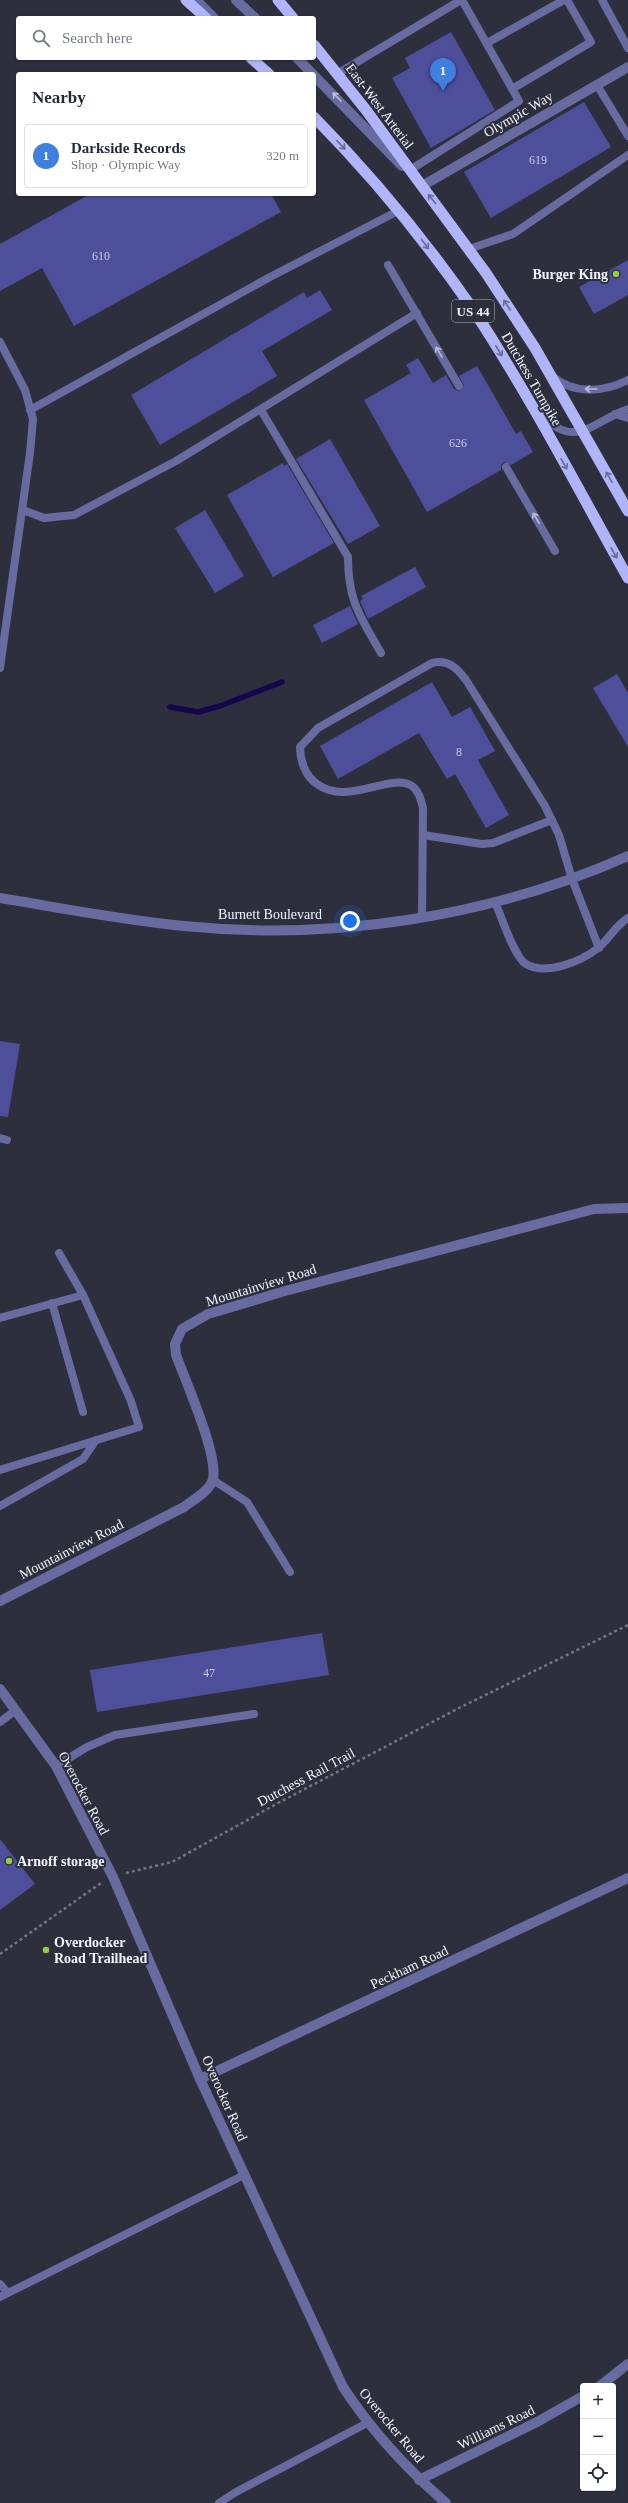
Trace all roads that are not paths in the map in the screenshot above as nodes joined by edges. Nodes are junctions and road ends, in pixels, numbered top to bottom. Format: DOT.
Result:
graph roads {
  1 [pos="186,0"];
  2 [pos="196,0"];
  3 [pos="236,0"];
  4 [pos="278,0"];
  5 [pos="462,0"];
  6 [pos="564,0"];
  7 [pos="567,0"];
  8 [pos="602,0"];
  9 [pos="204,16"];
  10 [pos="212,16"];
  11 [pos="253,16"];
  12 [pos="291,16"];
  13 [pos="487,43"];
  14 [pos="316,48"];
  15 [pos="628,48"];
  16 [pos="253,60"];
  17 [pos="256,60"];
  18 [pos="299,60"];
  19 [pos="628,67"];
  20 [pos="268,72"];
  21 [pos="268,72"];
  22 [pos="311,72"];
  23 [pos="337,74"];
  24 [pos="316,77"];
  25 [pos="598,84"];
  26 [pos="512,89"];
  27 [pos="316,119"];
  28 [pos="628,136"];
  29 [pos="628,155"];
  30 [pos="410,170"];
  31 [pos="422,186"];
  32 [pos="398,211"];
  33 [pos="469,249"];
  34 [pos="388,265"];
  35 [pos="417,313"];
  36 [pos="0,342"];
  37 [pos="549,373"];
  38 [pos="628,380"];
  39 [pos="459,386"];
  40 [pos="519,386"];
  41 [pos="628,409"];
  42 [pos="30,410"];
  43 [pos="260,410"];
  44 [pos="614,414"];
  45 [pos="628,418"];
  46 [pos="583,432"];
  47 [pos="506,467"];
  48 [pos="23,510"];
  49 [pos="628,511"];
  50 [pos="555,551"];
  51 [pos="628,578"];
  52 [pos="381,653"];
  53 [pos="0,668"];
  54 [pos="552,820"];
  55 [pos="423,835"];
  56 [pos="628,856"];
  57 [pos="572,878"];
  58 [pos="0,898"];
  59 [pos="495,902"];
  60 [pos="422,918"];
  61 [pos="628,918"];
  62 [pos="599,948"];
  63 [pos="628,1208"];
  64 [pos="59,1253"];
  65 [pos="83,1295"];
  66 [pos="52,1303"];
  67 [pos="0,1318"];
  68 [pos="83,1412"];
  69 [pos="96,1440"];
  70 [pos="0,1470"];
  71 [pos="213,1480"];
  72 [pos="0,1506"];
  73 [pos="290,1572"];
  74 [pos="0,1601"];
  75 [pos="0,1689"];
  76 [pos="16,1710"];
  77 [pos="254,1714"];
  78 [pos="0,1722"];
  79 [pos="56,1766"];
  80 [pos="628,1878"];
  81 [pos="200,2079"];
  82 [pos="244,2175"];
  83 [pos="0,2284"];
  84 [pos="7,2292"];
  85 [pos="0,2297"];
  86 [pos="628,2364"];
  87 [pos="604,2383"];
  88 [pos="580,2398"];
  89 [pos="369,2422"];
  90 [pos="419,2480"];
  91 [pos="219,2503"];
  92 [pos="446,2503"];
  1 -- 9 [label="highway"];
  2 -- 10 [label="street"];
  3 -- 11 [label="street"];
  4 -- 12 [label="highway"];
  5 -- 13 [label="lane"];
  5 -- 23 [label="lane"];
  6 -- 13 [label="lane"];
  7 -- 26 [label="lane"];
  8 -- 15 [label="lane"];
  13 -- 26 [label="lane"];
  14 -- 23 [label="highway, East-West Arterial / US 44"];
  16 -- 20 [label="highway"];
  17 -- 21 [label="street"];
  22 -- 18 [label="street, one-way"];
  19 -- 25 [label="street, Olympic Way"];
  23 -- 30 [label="highway, East-West Arterial / US 44"];
  31 -- 24 [label="street, one-way"];
  25 -- 28 [label="lane"];
  25 -- 31 [label="street, Olympic Way"];
  26 -- 30 [label="lane"];
  27 -- 32 [label="highway, Dutchess Turnpike / US 44, one-way"];
  29 -- 33 [label="lane"];
  30 -- 31 [label="highway, East-West Arterial / US 44"];
  33 -- 31 [label="highway, Dutchess Turnpike / US 44, one-way"];
  32 -- 40 [label="highway, Dutchess Turnpike / US 44, one-way"];
  32 -- 42 [label="lane"];
  37 -- 33 [label="highway, Dutchess Turnpike / US 44, one-way"];
  34 -- 35 [label="lane"];
  39 -- 35 [label="lane, one-way"];
  35 -- 43 [label="lane"];
  36 -- 42 [label="lane"];
  38 -- 37 [label="lane, one-way"];
  37 -- 46 [label="highway, Dutchess Turnpike / US 44"];
  40 -- 46 [label="lane"];
  40 -- 51 [label="highway, Dutchess Turnpike / US 44, one-way"];
  41 -- 44 [label="lane"];
  42 -- 48 [label="lane"];
  43 -- 48 [label="lane"];
  43 -- 52 [label="lane"];
  44 -- 45 [label="lane"];
  44 -- 46 [label="lane"];
  49 -- 46 [label="highway, Dutchess Turnpike / US 44, one-way"];
  50 -- 47 [label="lane, one-way"];
  48 -- 53 [label="lane"];
  54 -- 55 [label="lane"];
  54 -- 55 [label="lane"];
  54 -- 57 [label="lane"];
  55 -- 60 [label="lane"];
  56 -- 57 [label="street, Burnett Boulevard"];
  57 -- 59 [label="street, Burnett Boulevard"];
  57 -- 62 [label="lane"];
  58 -- 60 [label="street, Burnett Boulevard"];
  59 -- 60 [label="street, Burnett Boulevard"];
  59 -- 62 [label="lane"];
  61 -- 62 [label="lane"];
  63 -- 71 [label="street, Mountainview Road"];
  64 -- 65 [label="lane"];
  65 -- 66 [label="lane"];
  65 -- 69 [label="lane"];
  66 -- 67 [label="lane"];
  66 -- 68 [label="lane"];
  69 -- 70 [label="lane"];
  69 -- 72 [label="lane"];
  71 -- 73 [label="lane"];
  71 -- 74 [label="street, Mountainview Road"];
  75 -- 76 [label="street, Overocker Road"];
  76 -- 78 [label="lane"];
  76 -- 79 [label="street, Overocker Road"];
  77 -- 79 [label="lane"];
  79 -- 81 [label="street, Overocker Road"];
  80 -- 81 [label="street, Peckham Road"];
  81 -- 82 [label="street, Overocker Road"];
  82 -- 84 [label="lane"];
  82 -- 89 [label="street, Overocker Road"];
  83 -- 84 [label="lane"];
  84 -- 85 [label="lane"];
  86 -- 87 [label="street"];
  88 -- 90 [label="street, Williams Road"];
  89 -- 90 [label="street, Overocker Road"];
  89 -- 91 [label="lane"];
  90 -- 92 [label="street, Overocker Road"];
}
